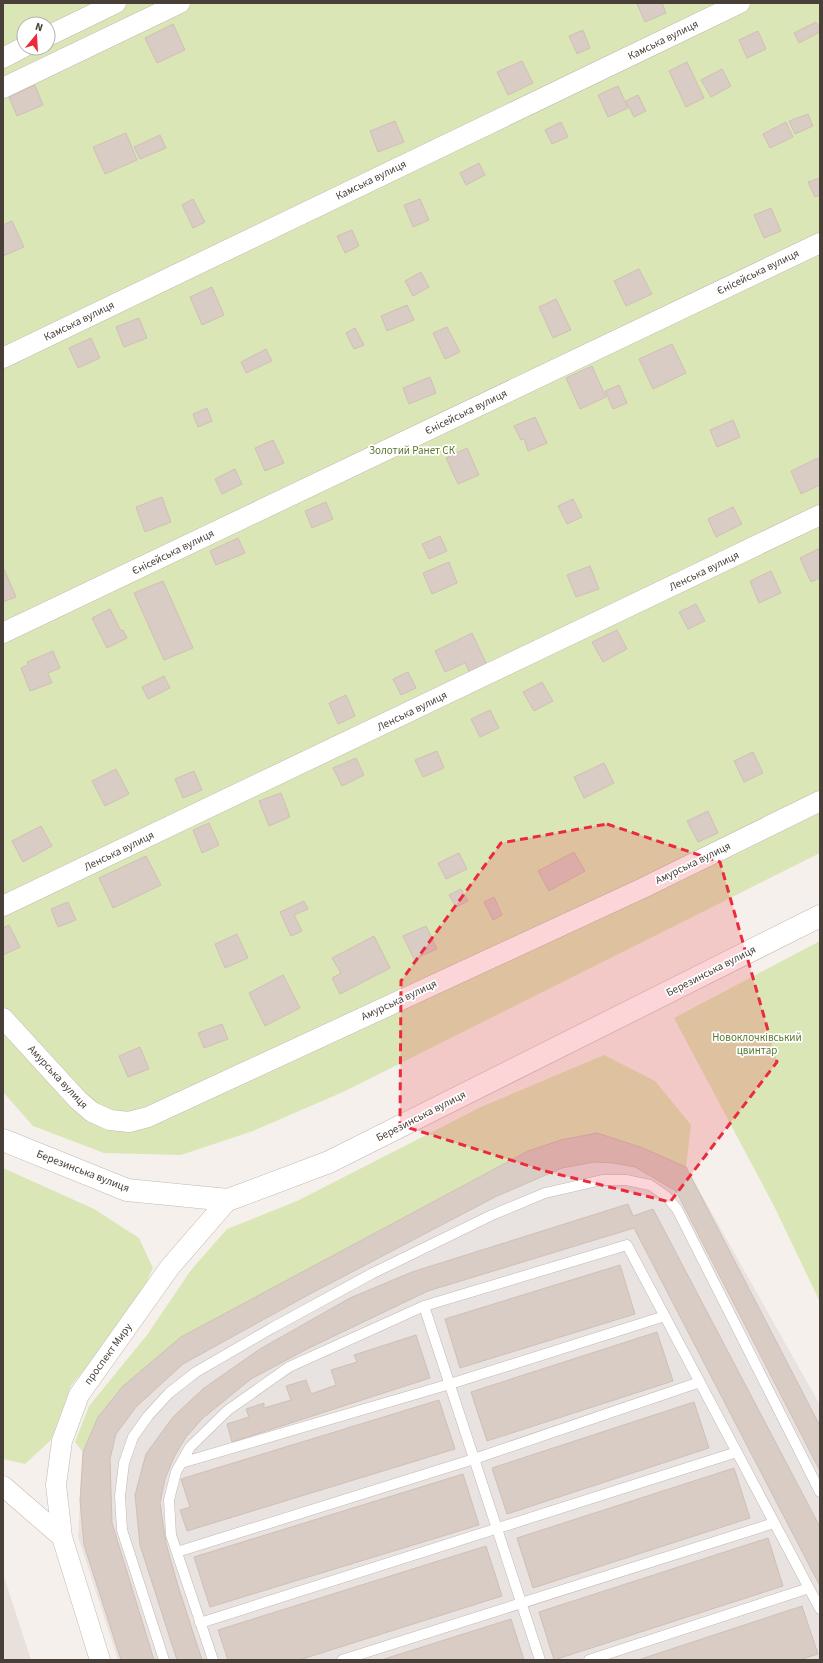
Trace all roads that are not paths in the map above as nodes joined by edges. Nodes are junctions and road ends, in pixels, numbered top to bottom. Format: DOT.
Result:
graph roads {
  1 [pos="116,3"];
  2 [pos="180,3"];
  3 [pos="740,3"];
  4 [pos="56,32"];
  5 [pos="16,52"];
  6 [pos="3,58"];
  7 [pos="3,88"];
  8 [pos="820,243"];
  9 [pos="3,358"];
  10 [pos="820,515"];
  11 [pos="3,633"];
  12 [pos="820,801"];
  13 [pos="3,906"];
  14 [pos="820,916"];
  15 [pos="3,1018"];
  16 [pos="3,1140"];
  17 [pos="228,1200"];
  18 [pos="424,1306"];
  19 [pos="665,1316"];
  20 [pos="700,1382"];
  21 [pos="450,1384"];
  22 [pos="737,1452"];
  23 [pos="474,1459"];
  24 [pos="181,1464"];
  25 [pos="3,1486"];
  26 [pos="820,1492"];
  27 [pos="774,1523"];
  28 [pos="497,1529"];
  29 [pos="62,1537"];
  30 [pos="177,1552"];
  31 [pos="809,1588"];
  32 [pos="522,1603"];
  33 [pos="820,1609"];
  34 [pos="200,1623"];
  35 [pos="100,1660"];
  36 [pos="164,1660"];
  37 [pos="213,1660"];
  38 [pos="342,1660"];
  39 [pos="540,1660"];
  40 [pos="589,1660"];
  1 -- 4 [label="street"];
  2 -- 7 [label="street"];
  3 -- 9 [label="street, Камська вулиця"];
  5 -- 6 [label="street"];
  8 -- 11 [label="street, Єнісейська вулиця"];
  10 -- 13 [label="street, Ленська вулиця"];
  12 -- 15 [label="street, Амурська вулиця"];
  14 -- 17 [label="street, Березинська вулиця"];
  16 -- 17 [label="street, Березинська вулиця"];
  17 -- 29 [label="street, проспект Миру"];
  18 -- 19 [label="lane"];
  18 -- 21 [label="lane"];
  18 -- 24 [label="lane"];
  19 -- 20 [label="lane"];
  19 -- 21 [label="lane"];
  20 -- 22 [label="lane"];
  20 -- 23 [label="lane"];
  21 -- 23 [label="lane"];
  21 -- 24 [label="lane"];
  22 -- 27 [label="lane"];
  22 -- 28 [label="lane"];
  23 -- 28 [label="lane"];
  23 -- 30 [label="lane"];
  24 -- 30 [label="lane"];
  25 -- 29 [label="street"];
  26 -- 36 [label="lane"];
  27 -- 31 [label="lane"];
  27 -- 32 [label="lane"];
  28 -- 32 [label="lane"];
  28 -- 34 [label="lane"];
  29 -- 35 [label="street, проспект Миру"];
  30 -- 34 [label="lane"];
  31 -- 33 [label="lane"];
  31 -- 40 [label="lane"];
  32 -- 38 [label="lane"];
  32 -- 39 [label="lane"];
  34 -- 37 [label="lane"];
}
